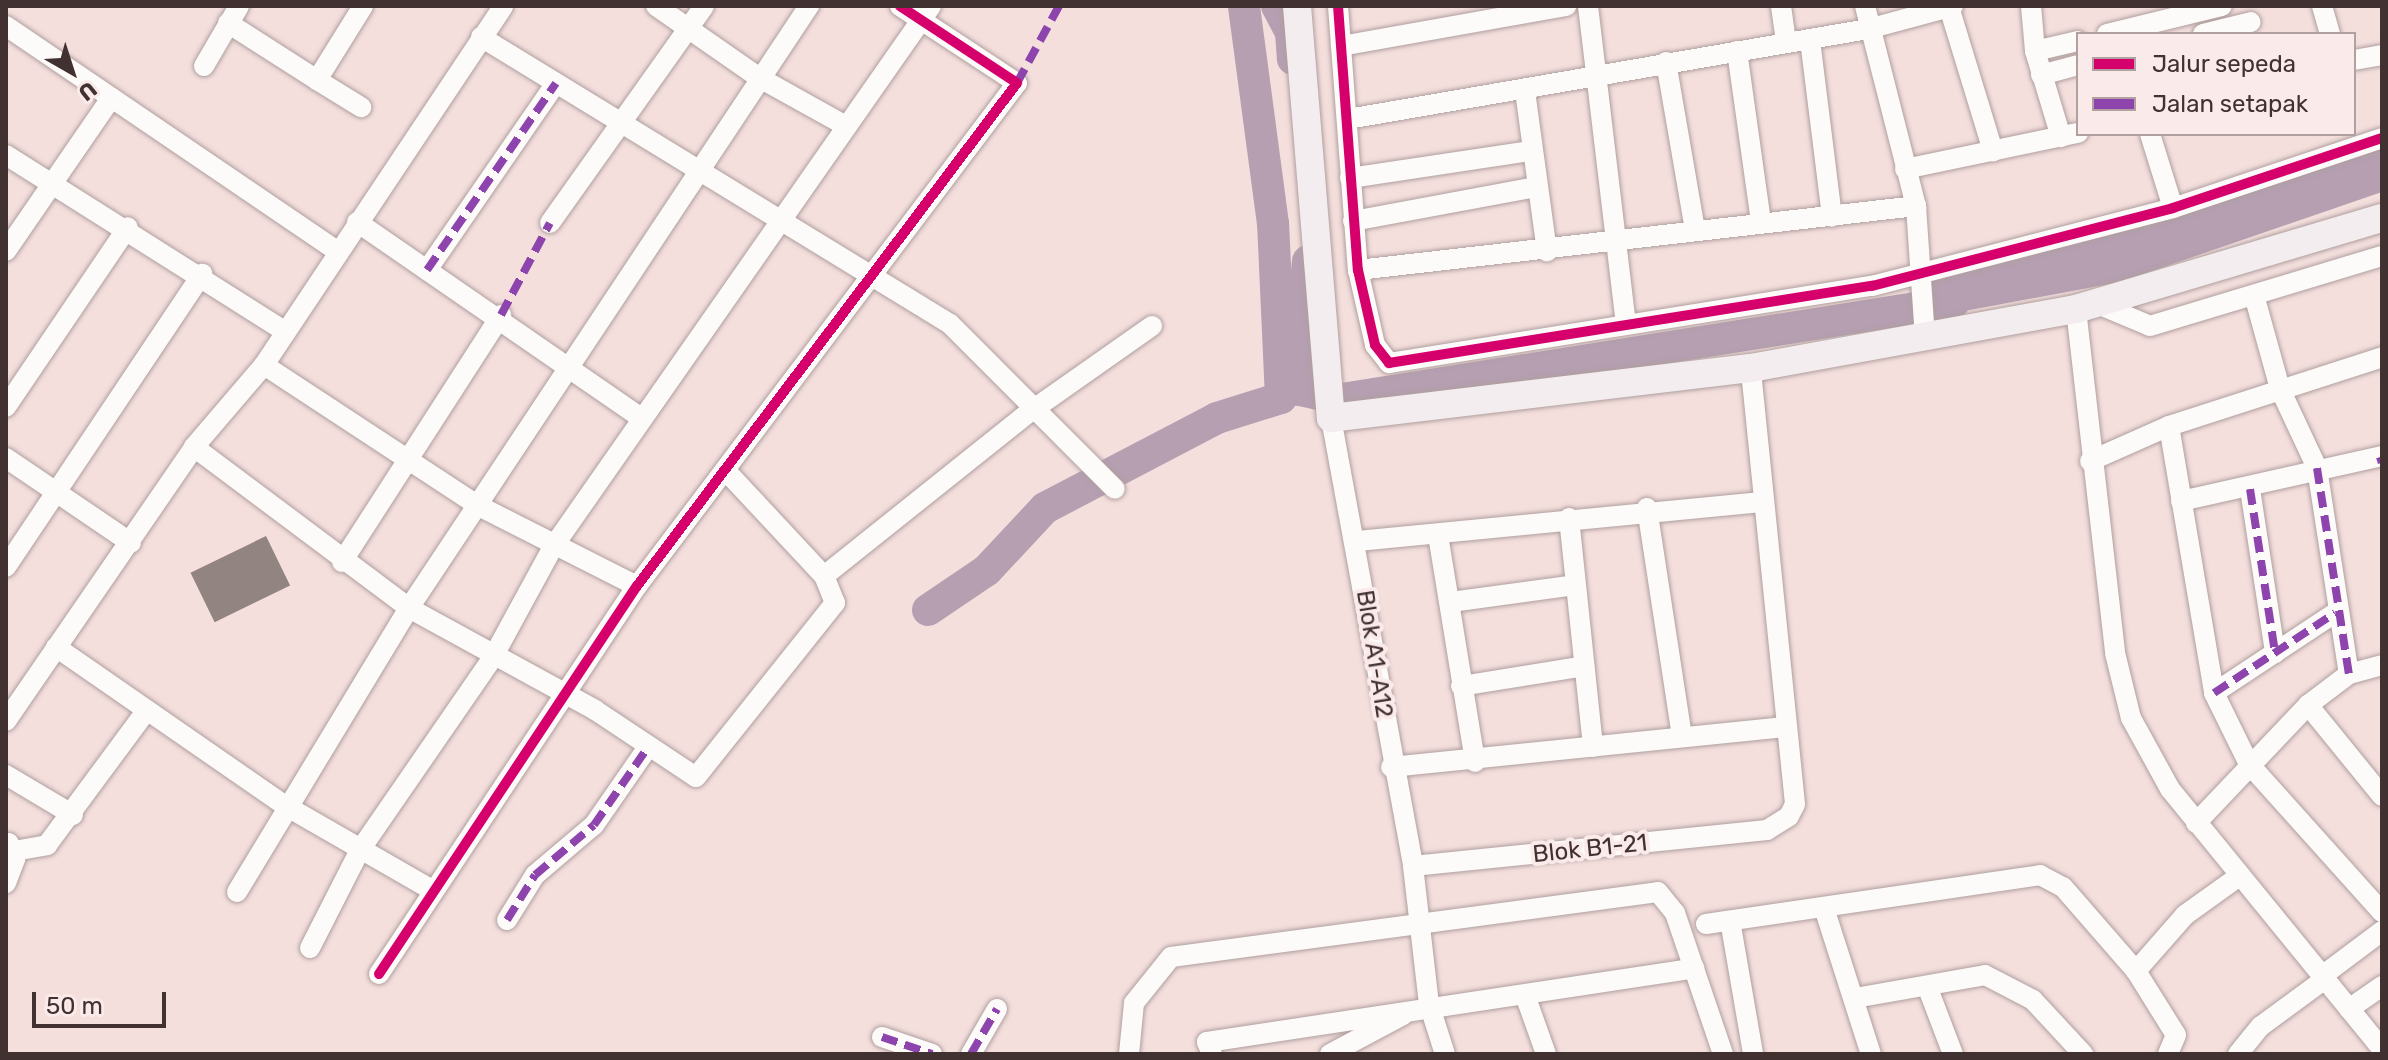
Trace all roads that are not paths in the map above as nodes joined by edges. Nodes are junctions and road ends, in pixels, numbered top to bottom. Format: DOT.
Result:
graph roads {
  1 [pos="363,6"];
  2 [pos="503,6"];
  3 [pos="656,6"];
  4 [pos="704,6"];
  5 [pos="809,6"];
  6 [pos="900,6"];
  7 [pos="1297,6"];
  8 [pos="1338,6"];
  9 [pos="1566,6"];
  10 [pos="1588,6"];
  11 [pos="1781,6"];
  12 [pos="1865,6"];
  13 [pos="2031,6"];
  14 [pos="2222,6"];
  15 [pos="2322,6"];
  16 [pos="1951,7"];
  17 [pos="927,12"];
  18 [pos="234,14"];
  19 [pos="2251,21"];
  20 [pos="6,26"];
  21 [pos="688,27"];
  22 [pos="1868,29"];
  23 [pos="2115,32"];
  24 [pos="2210,32"];
  25 [pos="2329,32"];
  26 [pos="481,37"];
  27 [pos="1810,40"];
  28 [pos="2076,41"];
  29 [pos="1786,43"];
  30 [pos="1341,46"];
  31 [pos="1737,51"];
  32 [pos="2035,51"];
  33 [pos="2382,55"];
  34 [pos="2356,60"];
  35 [pos="1666,62"];
  36 [pos="204,66"];
  37 [pos="2076,66"];
  38 [pos="2041,75"];
  39 [pos="1598,76"];
  40 [pos="758,77"];
  41 [pos="317,80"];
  42 [pos="556,83"];
  43 [pos="1525,91"];
  44 [pos="111,98"];
  45 [pos="361,107"];
  46 [pos="1348,119"];
  47 [pos="623,122"];
  48 [pos="846,126"];
  49 [pos="2070,135"];
  50 [pos="2151,136"];
  51 [pos="2382,138"];
  52 [pos="1531,151"];
  53 [pos="1993,151"];
  54 [pos="6,155"];
  55 [pos="1905,169"];
  56 [pos="695,171"];
  57 [pos="1350,178"];
  58 [pos="55,182"];
  59 [pos="1537,187"];
  60 [pos="1916,206"];
  61 [pos="2173,208"];
  62 [pos="1832,217"];
  63 [pos="2382,218"];
  64 [pos="1353,221"];
  65 [pos="357,222"];
  66 [pos="1761,222"];
  67 [pos="550,223"];
  68 [pos="782,224"];
  69 [pos="128,227"];
  70 [pos="1695,230"];
  71 [pos="1621,237"];
  72 [pos="6,251"];
  73 [pos="338,252"];
  74 [pos="1547,252"];
  75 [pos="2382,256"];
  76 [pos="1923,267"];
  77 [pos="427,270"];
  78 [pos="1358,270"];
  79 [pos="202,274"];
  80 [pos="874,276"];
  81 [pos="2254,295"];
  82 [pos="2087,306"];
  83 [pos="501,315"];
  84 [pos="1626,324"];
  85 [pos="1152,326"];
  86 [pos="1925,331"];
  87 [pos="286,332"];
  88 [pos="2382,357"];
  89 [pos="264,365"];
  90 [pos="1751,368"];
  91 [pos="569,371"];
  92 [pos="2280,389"];
  93 [pos="6,407"];
  94 [pos="1031,411"];
  95 [pos="641,418"];
  96 [pos="1331,418"];
  97 [pos="2169,426"];
  98 [pos="194,447"];
  99 [pos="406,455"];
  100 [pos="6,458"];
  101 [pos="2381,459"];
  102 [pos="2090,461"];
  103 [pos="2317,468"];
  104 [pos="727,472"];
  105 [pos="1106,478"];
  106 [pos="2250,489"];
  107 [pos="57,492"];
  108 [pos="2181,501"];
  109 [pos="1762,502"];
  110 [pos="477,505"];
  111 [pos="1647,508"];
  112 [pos="1569,518"];
  113 [pos="1438,535"];
  114 [pos="1357,541"];
  115 [pos="131,543"];
  116 [pos="553,547"];
  117 [pos="342,562"];
  118 [pos="6,567"];
  119 [pos="824,576"];
  120 [pos="1575,585"];
  121 [pos="637,586"];
  122 [pos="1451,602"];
  123 [pos="409,608"];
  124 [pos="2335,613"];
  125 [pos="56,647"];
  126 [pos="2275,653"];
  127 [pos="493,657"];
  128 [pos="2382,665"];
  129 [pos="1584,666"];
  130 [pos="2349,674"];
  131 [pos="1461,686"];
  132 [pos="2214,693"];
  133 [pos="568,698"];
  134 [pos="2308,705"];
  135 [pos="147,710"];
  136 [pos="6,721"];
  137 [pos="1785,727"];
  138 [pos="1682,736"];
  139 [pos="1593,747"];
  140 [pos="646,750"];
  141 [pos="1475,762"];
  142 [pos="2249,764"];
  143 [pos="1391,767"];
  144 [pos="2375,772"];
  145 [pos="6,775"];
  146 [pos="2382,796"];
  147 [pos="286,806"];
  148 [pos="73,815"];
  149 [pos="2196,823"];
  150 [pos="10,846"];
  151 [pos="360,850"];
  152 [pos="1413,866"];
  153 [pos="2238,877"];
  154 [pos="6,883"];
  155 [pos="432,890"];
  156 [pos="237,892"];
  157 [pos="1825,911"];
  158 [pos="2382,912"];
  159 [pos="507,920"];
  160 [pos="1419,920"];
  161 [pos="1706,924"];
  162 [pos="1731,926"];
  163 [pos="2382,931"];
  164 [pos="310,948"];
  165 [pos="1694,968"];
  166 [pos="2136,971"];
  167 [pos="379,974"];
  168 [pos="2324,977"];
  169 [pos="1927,986"];
  170 [pos="2382,986"];
  171 [pos="1525,995"];
  172 [pos="1855,998"];
  173 [pos="1423,1006"];
  174 [pos="997,1009"];
  175 [pos="2349,1009"];
  176 [pos="882,1037"];
  177 [pos="2382,1049"];
  178 [pos="1956,1051"];
  179 [pos="1716,1052"];
  180 [pos="932,1054"];
  181 [pos="971,1054"];
  182 [pos="1129,1054"];
  183 [pos="1212,1054"];
  184 [pos="1330,1054"];
  185 [pos="1445,1054"];
  186 [pos="1546,1054"];
  187 [pos="1753,1054"];
  188 [pos="1871,1054"];
  189 [pos="2083,1054"];
  190 [pos="2168,1054"];
  191 [pos="2238,1054"];
  1 -- 41 [label="street"];
  2 -- 26 [label="street"];
  3 -- 21 [label="street"];
  4 -- 21 [label="street"];
  5 -- 40 [label="street"];
  6 -- 17 [label="street"];
  7 -- 96 [label="street"];
  8 -- 30 [label="street"];
  9 -- 30 [label="street"];
  10 -- 39 [label="street"];
  11 -- 29 [label="street"];
  12 -- 22 [label="street"];
  13 -- 32 [label="street"];
  14 -- 23 [label="street"];
  15 -- 25 [label="street"];
  16 -- 22 [label="street"];
  16 -- 53 [label="street"];
  17 -- 48 [label="street"];
  17 -- 80 [label="street"];
  18 -- 36 [label="street"];
  18 -- 41 [label="street"];
  19 -- 24 [label="street"];
  20 -- 44 [label="street"];
  21 -- 40 [label="street"];
  21 -- 47 [label="street"];
  22 -- 27 [label="street"];
  22 -- 55 [label="street"];
  26 -- 42 [label="street"];
  26 -- 65 [label="street"];
  27 -- 29 [label="street"];
  27 -- 62 [label="street"];
  28 -- 32 [label="street"];
  29 -- 31 [label="street"];
  30 -- 46 [label="street"];
  31 -- 35 [label="street"];
  31 -- 66 [label="street"];
  32 -- 38 [label="street"];
  33 -- 34 [label="street"];
  35 -- 39 [label="street"];
  35 -- 70 [label="street"];
  37 -- 38 [label="street"];
  38 -- 49 [label="street"];
  39 -- 43 [label="street"];
  39 -- 71 [label="street"];
  40 -- 48 [label="street"];
  40 -- 56 [label="street"];
  41 -- 45 [label="street"];
  42 -- 47 [label="street"];
  42 -- 77 [label="street"];
  43 -- 46 [label="street"];
  43 -- 52 [label="street"];
  44 -- 58 [label="street"];
  44 -- 73 [label="street"];
  46 -- 57 [label="street"];
  47 -- 56 [label="street"];
  47 -- 67 [label="street"];
  48 -- 68 [label="street"];
  49 -- 53 [label="street"];
  50 -- 61 [label="street"];
  51 -- 61 [label="street"];
  52 -- 57 [label="street"];
  52 -- 59 [label="street"];
  53 -- 55 [label="street"];
  54 -- 58 [label="street"];
  55 -- 60 [label="street"];
  56 -- 68 [label="street"];
  56 -- 91 [label="street"];
  57 -- 64 [label="street"];
  58 -- 69 [label="street"];
  58 -- 72 [label="street"];
  59 -- 64 [label="street"];
  59 -- 74 [label="street"];
  60 -- 62 [label="street"];
  60 -- 76 [label="street"];
  61 -- 76 [label="street"];
  62 -- 66 [label="street"];
  63 -- 82 [label="street"];
  64 -- 78 [label="street"];
  65 -- 73 [label="street"];
  65 -- 77 [label="street"];
  66 -- 70 [label="street"];
  68 -- 80 [label="street"];
  68 -- 95 [label="street"];
  69 -- 79 [label="street"];
  69 -- 93 [label="street"];
  70 -- 71 [label="street"];
  71 -- 74 [label="street"];
  71 -- 84 [label="street"];
  73 -- 87 [label="street"];
  74 -- 78 [label="street"];
  75 -- 81 [label="street"];
  76 -- 84 [label="street"];
  76 -- 86 [label="street"];
  77 -- 83 [label="street"];
  78 -- 84 [label="street"];
  79 -- 87 [label="street"];
  79 -- 107 [label="street"];
  80 -- 94 [label="street"];
  80 -- 104 [label="street"];
  81 -- 82 [label="street"];
  81 -- 92 [label="street"];
  82 -- 86 [label="street"];
  82 -- 102 [label="street"];
  83 -- 91 [label="street"];
  83 -- 99 [label="street"];
  85 -- 94 [label="street"];
  86 -- 90 [label="street"];
  87 -- 89 [label="street"];
  88 -- 92 [label="street"];
  89 -- 98 [label="street"];
  89 -- 99 [label="street"];
  90 -- 96 [label="street"];
  90 -- 109 [label="street"];
  91 -- 95 [label="street"];
  91 -- 110 [label="street"];
  92 -- 97 [label="street"];
  92 -- 103 [label="street"];
  94 -- 105 [label="street"];
  94 -- 119 [label="street"];
  95 -- 116 [label="street"];
  96 -- 114 [label="street, Blok A1-A12"];
  97 -- 102 [label="street"];
  97 -- 108 [label="street"];
  98 -- 115 [label="street"];
  98 -- 117 [label="street"];
  99 -- 110 [label="street"];
  99 -- 117 [label="street"];
  100 -- 107 [label="street"];
  101 -- 103 [label="street"];
  102 -- 149 [label="street"];
  103 -- 106 [label="street"];
  103 -- 124 [label="street"];
  104 -- 119 [label="street"];
  104 -- 121 [label="street"];
  106 -- 108 [label="street"];
  106 -- 126 [label="street"];
  107 -- 115 [label="street"];
  107 -- 118 [label="street"];
  108 -- 132 [label="street"];
  109 -- 111 [label="street"];
  109 -- 137 [label="street"];
  110 -- 116 [label="street"];
  110 -- 123 [label="street"];
  111 -- 112 [label="street"];
  111 -- 138 [label="street"];
  112 -- 113 [label="street"];
  112 -- 120 [label="street"];
  113 -- 114 [label="street"];
  113 -- 122 [label="street"];
  114 -- 143 [label="street, Blok A1-A12"];
  115 -- 125 [label="street"];
  116 -- 121 [label="street"];
  116 -- 127 [label="street"];
  117 -- 123 [label="street"];
  119 -- 140 [label="street"];
  120 -- 122 [label="street"];
  120 -- 129 [label="street"];
  121 -- 133 [label="street"];
  122 -- 131 [label="street"];
  123 -- 127 [label="street"];
  123 -- 147 [label="street"];
  124 -- 126 [label="street"];
  124 -- 130 [label="street"];
  125 -- 135 [label="street"];
  125 -- 136 [label="street"];
  126 -- 132 [label="street"];
  127 -- 133 [label="street"];
  127 -- 151 [label="street"];
  128 -- 130 [label="street"];
  129 -- 131 [label="street"];
  129 -- 139 [label="street"];
  130 -- 134 [label="street"];
  131 -- 141 [label="street"];
  132 -- 142 [label="street"];
  133 -- 140 [label="street"];
  133 -- 155 [label="street"];
  134 -- 142 [label="street"];
  134 -- 144 [label="street"];
  135 -- 147 [label="street"];
  135 -- 148 [label="street"];
  137 -- 138 [label="street"];
  137 -- 152 [label="street, Blok B1-21"];
  138 -- 139 [label="street"];
  139 -- 141 [label="street"];
  140 -- 159 [label="street"];
  141 -- 143 [label="street"];
  142 -- 149 [label="street"];
  142 -- 158 [label="street"];
  143 -- 152 [label="street, Blok A1-A12"];
  144 -- 146 [label="street"];
  145 -- 148 [label="street"];
  147 -- 151 [label="street"];
  147 -- 156 [label="street"];
  148 -- 150 [label="street"];
  149 -- 153 [label="street"];
  150 -- 154 [label="street"];
  151 -- 155 [label="street"];
  151 -- 164 [label="street"];
  152 -- 160 [label="street, Blok A1-A12"];
  153 -- 166 [label="street"];
  153 -- 168 [label="street"];
  155 -- 167 [label="street"];
  157 -- 162 [label="street"];
  157 -- 166 [label="street"];
  157 -- 172 [label="street"];
  160 -- 165 [label="street"];
  160 -- 173 [label="street, Blok A1-A12"];
  160 -- 182 [label="street"];
  161 -- 162 [label="street"];
  162 -- 187 [label="street"];
  163 -- 168 [label="street"];
  165 -- 171 [label="street"];
  165 -- 179 [label="street"];
  166 -- 190 [label="street"];
  168 -- 175 [label="street"];
  168 -- 191 [label="street"];
  169 -- 172 [label="street"];
  169 -- 178 [label="street"];
  169 -- 189 [label="street"];
  170 -- 175 [label="street"];
  171 -- 173 [label="street"];
  171 -- 186 [label="street"];
  172 -- 188 [label="street"];
  173 -- 183 [label="street"];
  173 -- 184 [label="street"];
  173 -- 185 [label="street, Blok A1-A12"];
  174 -- 181 [label="street"];
  175 -- 177 [label="street"];
  176 -- 180 [label="street"];
}
